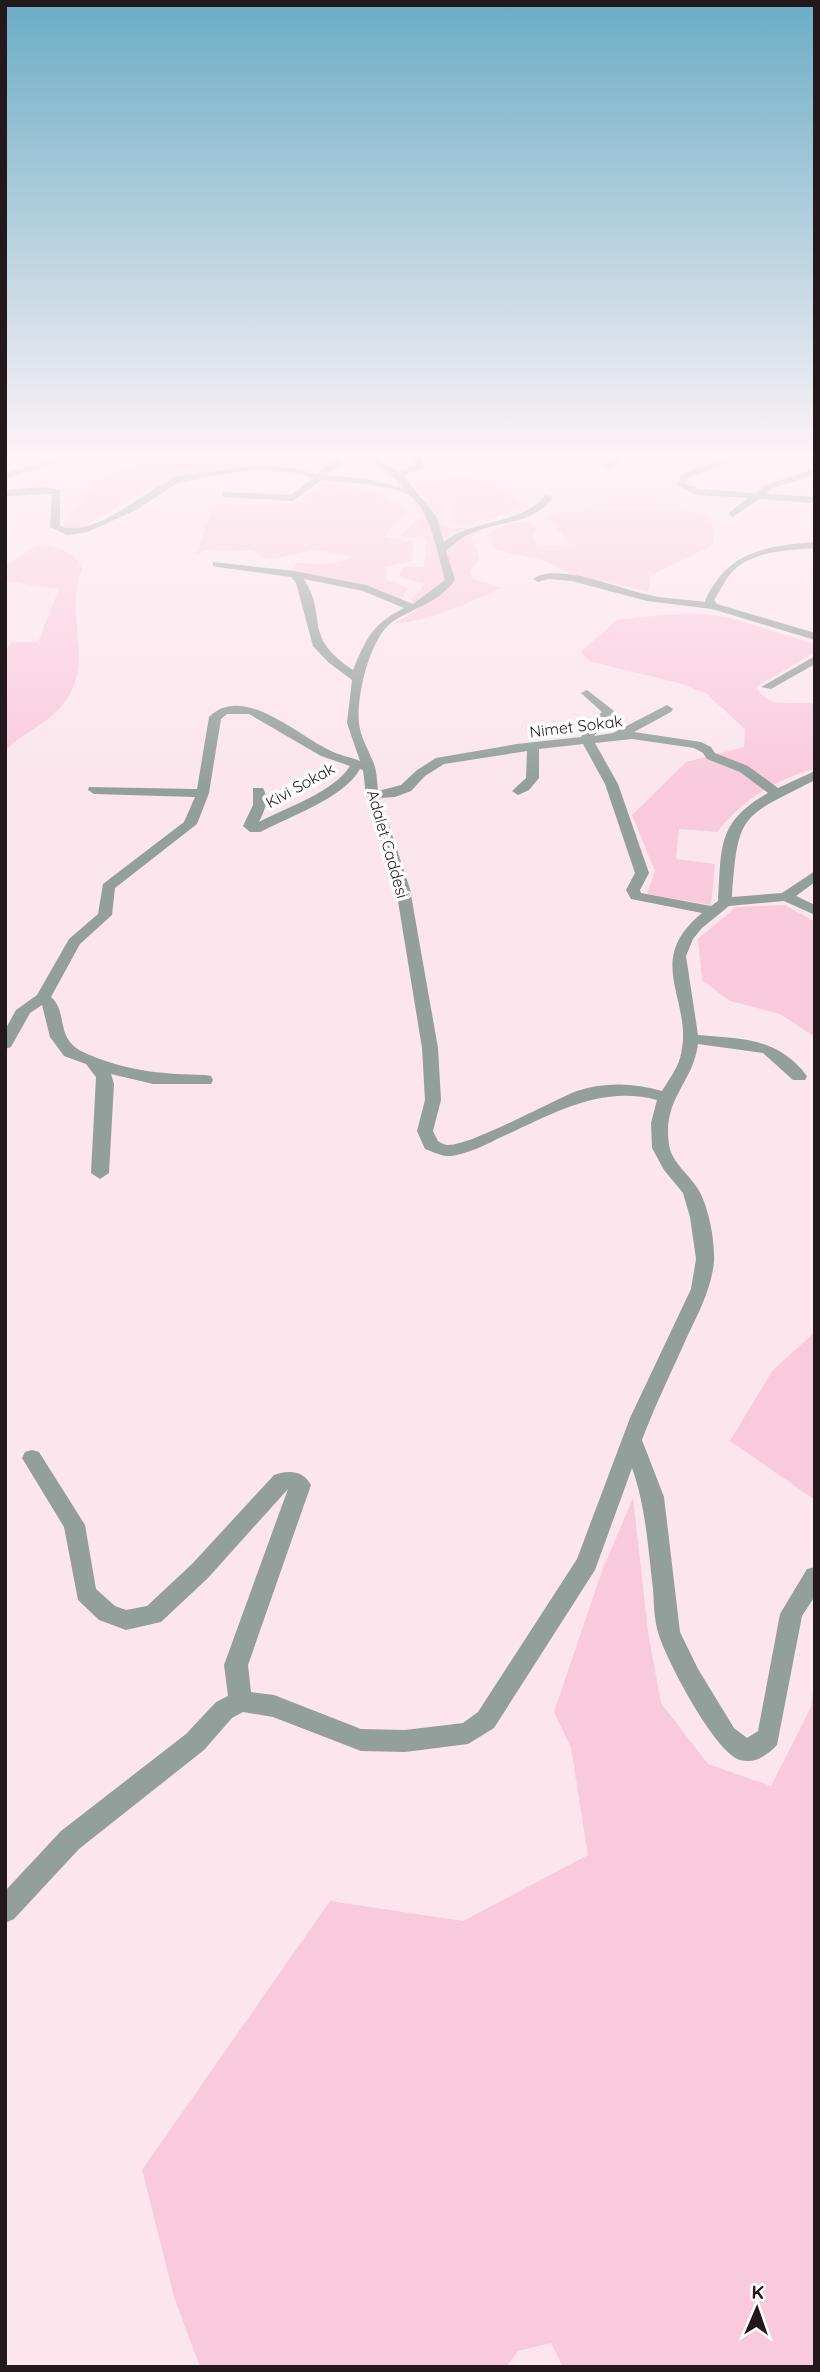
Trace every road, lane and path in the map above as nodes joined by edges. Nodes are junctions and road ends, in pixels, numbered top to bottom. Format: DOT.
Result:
graph roads {
  1 [pos="217,564"];
  2 [pos="444,564"];
  3 [pos="737,564"];
  4 [pos="295,575"];
  5 [pos="538,579"];
  6 [pos="713,606"];
  7 [pos="415,607"];
  8 [pos="815,637"];
  9 [pos="815,659"];
  10 [pos="357,677"];
  11 [pos="767,687"];
  12 [pos="587,693"];
  13 [pos="667,709"];
  14 [pos="618,735"];
  15 [pos="587,741"];
  16 [pos="533,747"];
  17 [pos="363,766"];
  18 [pos="815,775"];
  19 [pos="94,790"];
  20 [pos="258,791"];
  21 [pos="518,791"];
  22 [pos="203,793"];
  23 [pos="780,793"];
  24 [pos="372,795"];
  25 [pos="815,875"];
  26 [pos="786,897"];
  27 [pos="720,906"];
  28 [pos="815,911"];
  29 [pos="43,998"];
  30 [pos="691,1038"];
  31 [pos="5,1044"];
  32 [pos="92,1062"];
  33 [pos="799,1076"];
  34 [pos="205,1080"];
  35 [pos="666,1097"];
  36 [pos="100,1173"];
  37 [pos="632,1440"];
  38 [pos="32,1458"];
  39 [pos="815,1576"];
  40 [pos="241,1701"];
  41 [pos="5,1910"];
  1 -- 4 [label="street"];
  2 -- 7 [label="street, Adalet Caddesi"];
  3 -- 6 [label="street"];
  4 -- 7 [label="street"];
  4 -- 10 [label="street"];
  5 -- 6 [label="street"];
  6 -- 8 [label="street"];
  7 -- 10 [label="street, Adalet Caddesi"];
  9 -- 11 [label="street"];
  10 -- 17 [label="street, Adalet Caddesi"];
  12 -- 15 [label="street"];
  13 -- 14 [label="street"];
  14 -- 15 [label="street, Nimet Sokak"];
  14 -- 23 [label="street, Nimet Sokak"];
  15 -- 16 [label="street, Nimet Sokak"];
  15 -- 27 [label="street"];
  16 -- 21 [label="street"];
  16 -- 24 [label="street, Nimet Sokak"];
  17 -- 20 [label="street, Kivi Sokak"];
  17 -- 22 [label="street"];
  17 -- 24 [label="street, Adalet Caddesi"];
  18 -- 23 [label="street"];
  19 -- 22 [label="street"];
  22 -- 29 [label="street"];
  23 -- 27 [label="street"];
  24 -- 35 [label="street, Adalet Caddesi"];
  25 -- 26 [label="street"];
  26 -- 27 [label="street"];
  26 -- 28 [label="street"];
  27 -- 30 [label="street"];
  29 -- 31 [label="street"];
  29 -- 32 [label="street"];
  30 -- 33 [label="street"];
  30 -- 35 [label="street"];
  32 -- 34 [label="street"];
  32 -- 36 [label="street"];
  35 -- 37 [label="street"];
  37 -- 39 [label="street"];
  37 -- 40 [label="street"];
  38 -- 40 [label="street"];
  40 -- 41 [label="street"];
}
